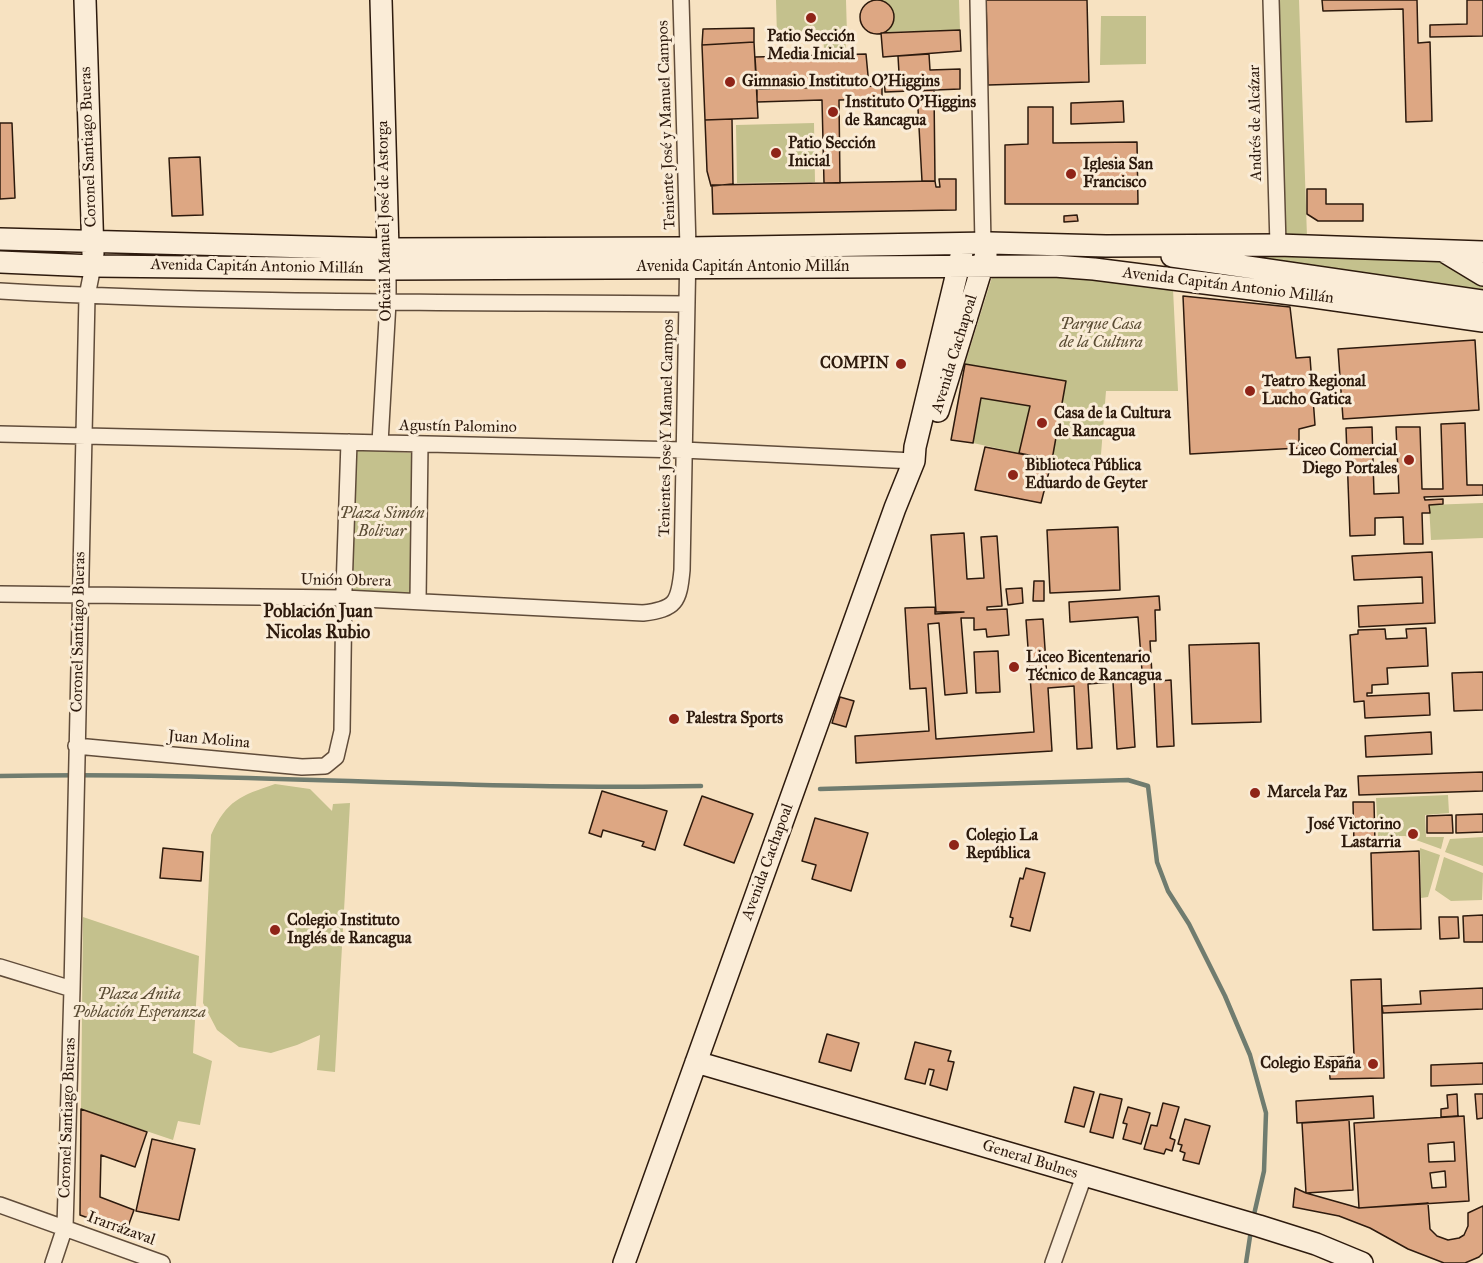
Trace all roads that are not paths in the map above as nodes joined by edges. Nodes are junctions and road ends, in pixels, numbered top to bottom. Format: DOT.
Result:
graph roads {
  1 [pos="85,0"];
  2 [pos="381,0"];
  3 [pos="681,0"];
  4 [pos="978,0"];
  5 [pos="1271,0"];
  6 [pos="0,239"];
  7 [pos="93,242"];
  8 [pos="979,244"];
  9 [pos="1278,245"];
  10 [pos="1106,246"];
  11 [pos="1445,252"];
  12 [pos="1483,252"];
  13 [pos="688,258"];
  14 [pos="388,259"];
  15 [pos="0,262"];
  16 [pos="93,266"];
  17 [pos="960,266"];
  18 [pos="982,266"];
  19 [pos="1483,275"];
  20 [pos="0,291"];
  21 [pos="87,296"];
  22 [pos="1483,301"];
  23 [pos="388,302"];
  24 [pos="687,303"];
  25 [pos="1483,321"];
  26 [pos="0,434"];
  27 [pos="84,436"];
  28 [pos="349,442"];
  29 [pos="380,443"];
  30 [pos="420,444"];
  31 [pos="684,450"];
  32 [pos="914,461"];
  33 [pos="680,590"];
  34 [pos="0,594"];
  35 [pos="80,595"];
  36 [pos="344,598"];
  37 [pos="418,601"];
  38 [pos="76,746"];
  39 [pos="0,967"];
  40 [pos="72,989"];
  41 [pos="696,1062"];
  42 [pos="1084,1176"];
  43 [pos="0,1205"];
  44 [pos="65,1227"];
  45 [pos="53,1263"];
  46 [pos="162,1263"];
  47 [pos="624,1263"];
  48 [pos="1053,1263"];
  49 [pos="1362,1263"];
  1 -- 7 [label="main road, Coronel Santiago Bueras"];
  2 -- 14 [label="main road, Oficial Manuel José de Astorga"];
  3 -- 13 [label="street, Teniente José y Manuel Campos"];
  4 -- 8 [label="street"];
  5 -- 9 [label="street, Andrés de Alcázar"];
  6 -- 7 [label="main road, Avenida Capitán Antonio Millán"];
  7 -- 14 [label="main road, Avenida Capitán Antonio Millán"];
  7 -- 16 [label="main road, Coronel Santiago Bueras"];
  8 -- 10 [label="main road, Avenida Capitán Antonio Millán"];
  8 -- 13 [label="main road, Avenida Capitán Antonio Millán"];
  8 -- 17 [label="main road, Avenida Cachapoal"];
  8 -- 18 [label="main road, Avenida Cachapoal"];
  9 -- 10 [label="main road, Avenida Capitán Antonio Millán"];
  9 -- 11 [label="main road, Avenida Capitán Antonio Millán"];
  10 -- 22 [label="main road, Avenida Capitán Antonio Millán"];
  11 -- 12 [label="main road, Avenida Capitán Antonio Millán"];
  11 -- 19 [label="main road"];
  13 -- 14 [label="main road, Avenida Capitán Antonio Millán"];
  13 -- 17 [label="main road, Avenida Capitán Antonio Millán"];
  13 -- 24 [label="street, Tenientes Jose Y Manuel Campos"];
  14 -- 16 [label="main road, Avenida Capitán Antonio Millán"];
  14 -- 23 [label="street, Oficial Manuel José de Astorga"];
  15 -- 16 [label="main road, Avenida Capitán Antonio Millán"];
  16 -- 21 [label="street, Coronel Santiago Bueras"];
  17 -- 18 [label="main road, Avenida Capitán Antonio Millán"];
  17 -- 32 [label="main road, Avenida Cachapoal"];
  18 -- 25 [label="main road, Avenida Capitán Antonio Millán"];
  18 -- 32 [label="main road, Avenida Cachapoal"];
  20 -- 21 [label="street, Avenida Capitán Antonio Millán"];
  21 -- 23 [label="street, Avenida Capitán Antonio Millán"];
  21 -- 27 [label="street, Coronel Santiago Bueras"];
  23 -- 24 [label="street, Avenida Capitán Antonio Millán"];
  23 -- 29 [label="street, Oficial Manuel José de Astorga"];
  24 -- 31 [label="street, Tenientes Jose Y Manuel Campos"];
  26 -- 27 [label="street, Agustín Palomino"];
  27 -- 28 [label="street, Agustín Palomino"];
  27 -- 35 [label="street, Coronel Santiago Bueras"];
  28 -- 29 [label="street, Agustín Palomino"];
  28 -- 36 [label="street"];
  29 -- 30 [label="street, Agustín Palomino"];
  30 -- 31 [label="street, Agustín Palomino"];
  30 -- 37 [label="street"];
  31 -- 32 [label="street, Agustín Palomino"];
  31 -- 33 [label="street, Tenientes Jose Y Manuel Campos"];
  32 -- 41 [label="main road, Avenida Cachapoal"];
  33 -- 37 [label="street, Unión Obrera"];
  34 -- 35 [label="street, Unión Obrera"];
  35 -- 36 [label="street, Unión Obrera"];
  35 -- 38 [label="street, Coronel Santiago Bueras"];
  36 -- 37 [label="street, Unión Obrera"];
  36 -- 38 [label="street, Juan Molina"];
  38 -- 40 [label="street, Coronel Santiago Bueras"];
  39 -- 40 [label="street"];
  40 -- 44 [label="street, Coronel Santiago Bueras"];
  41 -- 42 [label="main road, General Bulnes"];
  41 -- 47 [label="main road, Avenida Cachapoal"];
  42 -- 48 [label="street"];
  42 -- 49 [label="main road, General Bulnes"];
  43 -- 44 [label="street, Irarrázaval"];
  44 -- 45 [label="street, Coronel Santiago Bueras"];
  44 -- 46 [label="street, Irarrázaval"];
}
